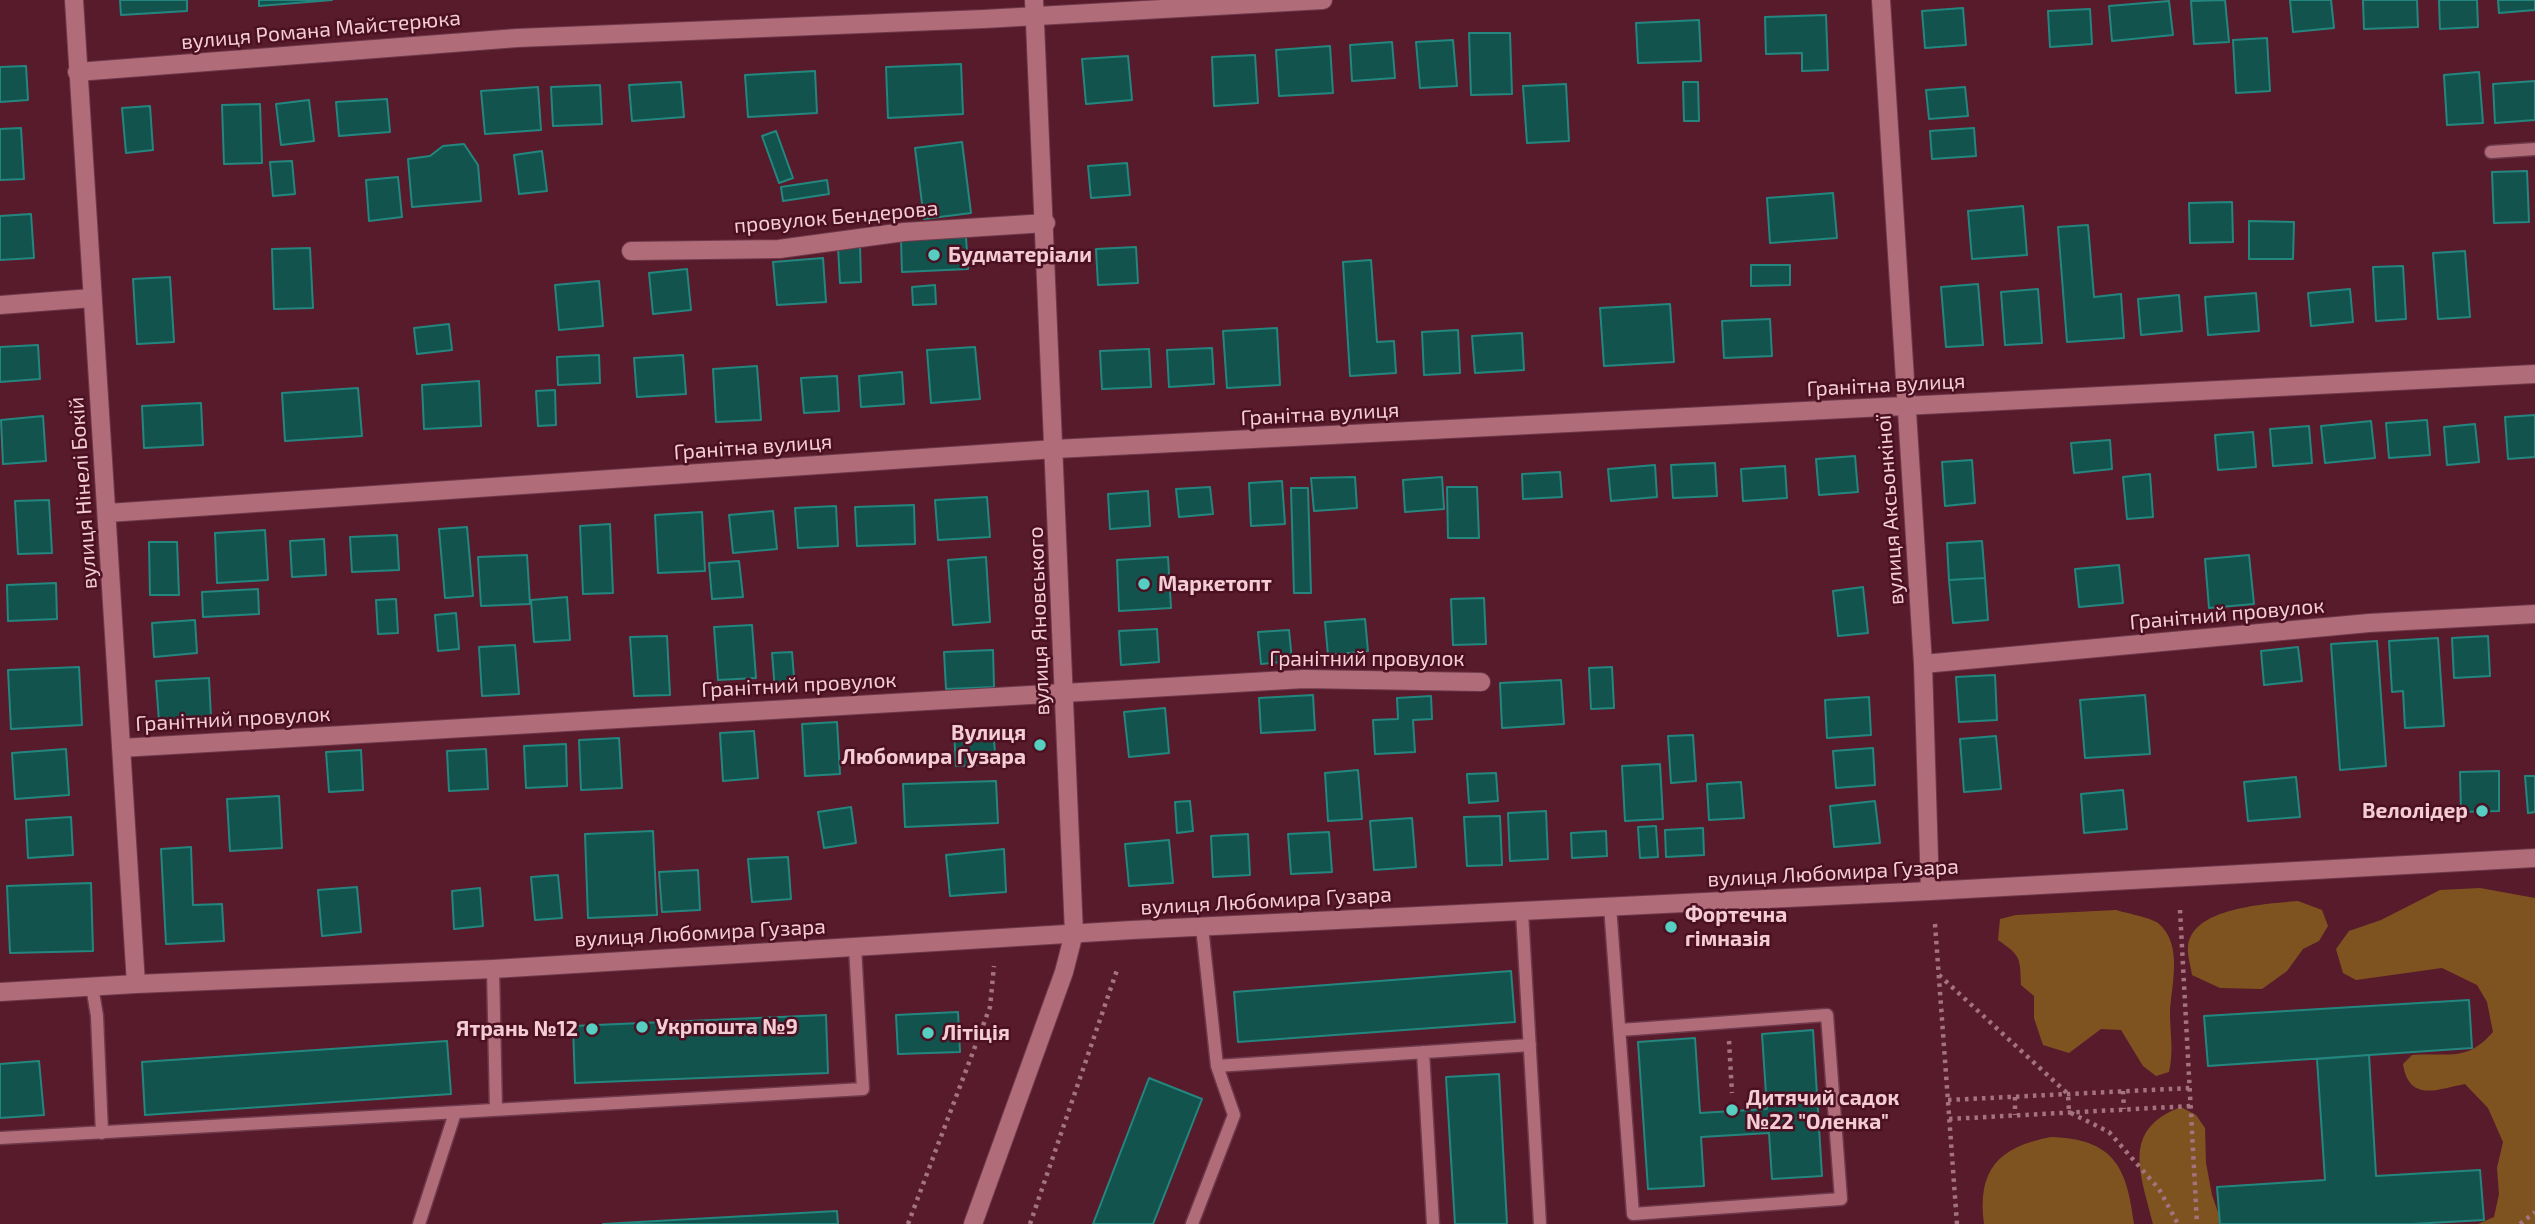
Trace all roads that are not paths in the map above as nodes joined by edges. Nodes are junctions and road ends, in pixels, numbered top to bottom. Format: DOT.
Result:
graph roads {
  1 [pos="74,0"];
  2 [pos="1323,0"];
  3 [pos="1881,0"];
  4 [pos="1035,8"];
  5 [pos="77,72"];
  6 [pos="2535,149"];
  7 [pos="2491,152"];
  8 [pos="1045,223"];
  9 [pos="631,251"];
  10 [pos="92,298"];
  11 [pos="0,305"];
  12 [pos="2535,374"];
  13 [pos="1907,407"];
  14 [pos="1055,449"];
  15 [pos="107,513"];
  16 [pos="2535,614"];
  17 [pos="1923,664"];
  18 [pos="1481,682"];
  19 [pos="1065,692"];
  20 [pos="121,748"];
  21 [pos="2535,858"];
  22 [pos="1930,891"];
  23 [pos="1610,906"];
  24 [pos="1522,912"];
  25 [pos="1202,927"];
  26 [pos="1074,933"];
  27 [pos="855,947"];
  28 [pos="493,968"];
  29 [pos="136,984"];
  30 [pos="92,986"];
  31 [pos="0,992"];
  32 [pos="1619,1030"];
  33 [pos="1530,1045"];
  34 [pos="1423,1052"];
  35 [pos="1217,1066"];
  36 [pos="496,1110"];
  37 [pos="455,1112"];
  38 [pos="102,1133"];
  39 [pos="0,1138"];
  40 [pos="419,1224"];
  41 [pos="973,1224"];
  42 [pos="1192,1224"];
  43 [pos="1433,1224"];
  44 [pos="1540,1224"];
  1 -- 5 [label="street, вулиця Нінелі Бокій"];
  2 -- 4 [label="street, вулиця Романа Майстерюка"];
  3 -- 13 [label="street, вулиця Аксьонкіної"];
  4 -- 5 [label="street, вулиця Романа Майстерюка"];
  4 -- 8 [label="street, вулиця Яновського"];
  5 -- 10 [label="street, вулиця Нінелі Бокій"];
  6 -- 7 [label="lane"];
  8 -- 9 [label="street, провулок Бендерова"];
  8 -- 14 [label="street, вулиця Яновського"];
  10 -- 11 [label="street"];
  10 -- 15 [label="street, вулиця Нінелі Бокій"];
  12 -- 13 [label="street, Гранітна вулиця"];
  13 -- 14 [label="street, Гранітна вулиця"];
  13 -- 17 [label="street, вулиця Аксьонкіної"];
  14 -- 15 [label="street, Гранітна вулиця"];
  14 -- 19 [label="street, вулиця Яновського"];
  15 -- 20 [label="street, вулиця Нінелі Бокій"];
  16 -- 17 [label="street, Гранітний провулок"];
  17 -- 22 [label="street, вулиця Аксьонкіної"];
  18 -- 19 [label="street, Гранітний провулок"];
  19 -- 20 [label="street, Гранітний провулок"];
  19 -- 26 [label="street, вулиця Яновського"];
  20 -- 29 [label="street, вулиця Нінелі Бокій"];
  21 -- 22 [label="street, вулиця Любомира Гузара"];
  22 -- 23 [label="street, вулиця Любомира Гузара"];
  23 -- 24 [label="street, вулиця Любомира Гузара"];
  23 -- 32 [label="lane"];
  24 -- 25 [label="street, вулиця Любомира Гузара"];
  24 -- 33 [label="lane"];
  25 -- 26 [label="street, вулиця Любомира Гузара"];
  25 -- 35 [label="lane"];
  26 -- 27 [label="street, вулиця Любомира Гузара"];
  26 -- 41 [label="street, вулиця Яновського"];
  27 -- 28 [label="street, вулиця Любомира Гузара"];
  27 -- 36 [label="lane"];
  28 -- 29 [label="street, вулиця Любомира Гузара"];
  28 -- 36 [label="lane"];
  29 -- 30 [label="street, вулиця Любомира Гузара"];
  30 -- 31 [label="street, вулиця Любомира Гузара"];
  30 -- 38 [label="lane"];
  32 -- 32 [label="lane"];
  33 -- 34 [label="lane"];
  33 -- 44 [label="lane"];
  34 -- 35 [label="lane"];
  34 -- 43 [label="lane"];
  35 -- 42 [label="lane"];
  36 -- 37 [label="lane"];
  37 -- 38 [label="lane"];
  37 -- 40 [label="lane"];
  38 -- 39 [label="lane"];
}
